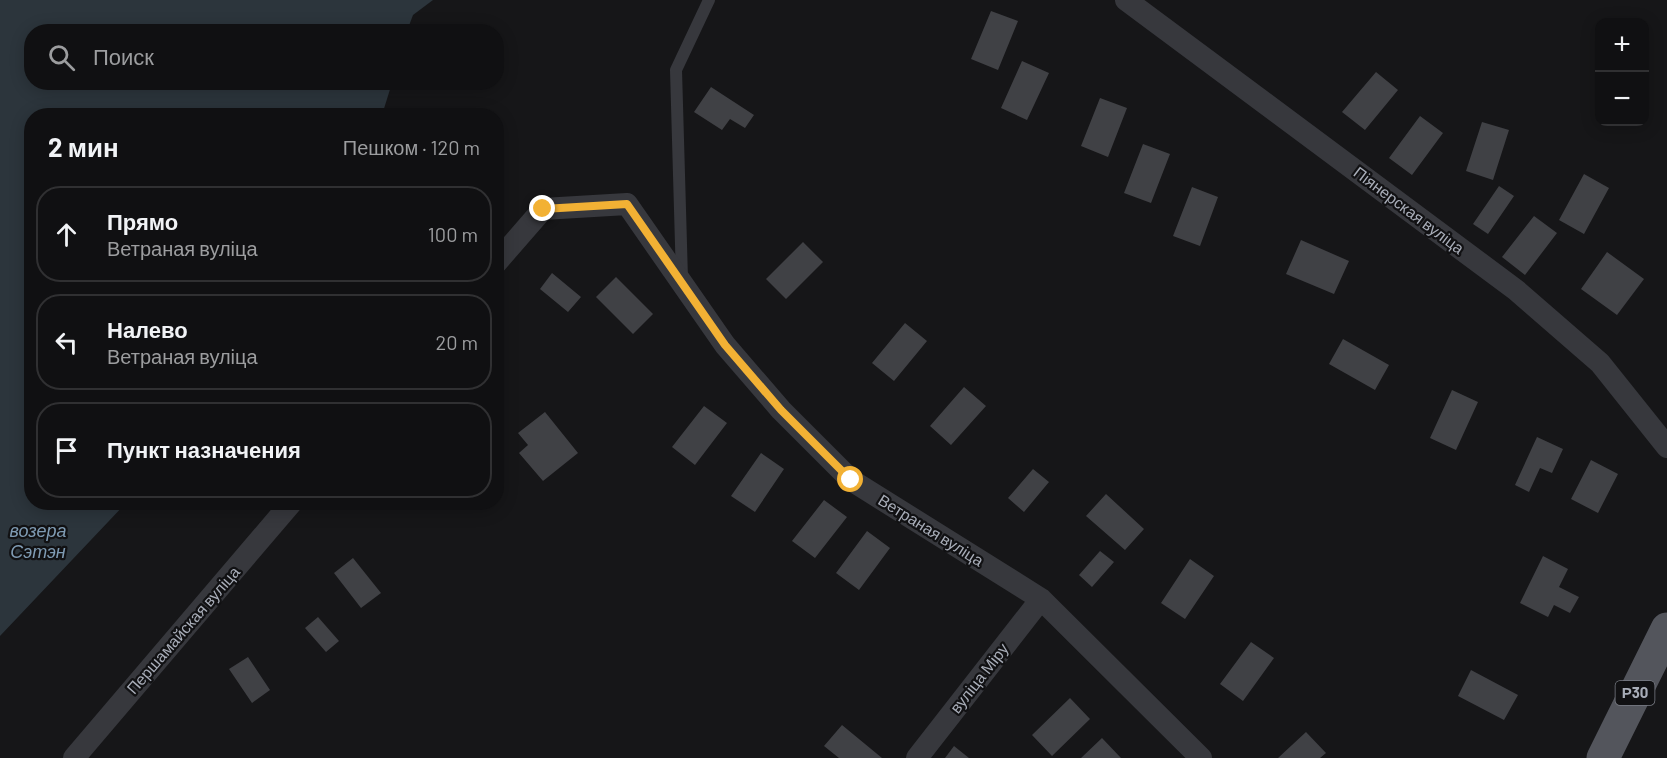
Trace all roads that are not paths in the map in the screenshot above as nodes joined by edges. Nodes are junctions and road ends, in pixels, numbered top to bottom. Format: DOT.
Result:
graph roads {
  1 [pos="709,0"];
  2 [pos="1126,0"];
  3 [pos="504,254"];
  4 [pos="682,285"];
  5 [pos="1667,447"];
  6 [pos="285,510"];
  7 [pos="1041,599"];
  8 [pos="1667,629"];
  9 [pos="74,758"];
  10 [pos="917,758"];
  11 [pos="1201,758"];
  12 [pos="1603,758"];
  1 -- 4 [label="lane"];
  2 -- 5 [label="street, Піянерская вуліца"];
  3 -- 4 [label="street, Ветраная вуліца"];
  4 -- 7 [label="street, Ветраная вуліца"];
  6 -- 9 [label="street, Першамайская вуліца"];
  7 -- 10 [label="street, вуліца Міру"];
  7 -- 11 [label="street, Ветраная вуліца"];
  8 -- 12 [label="main road, Р30"];
}
